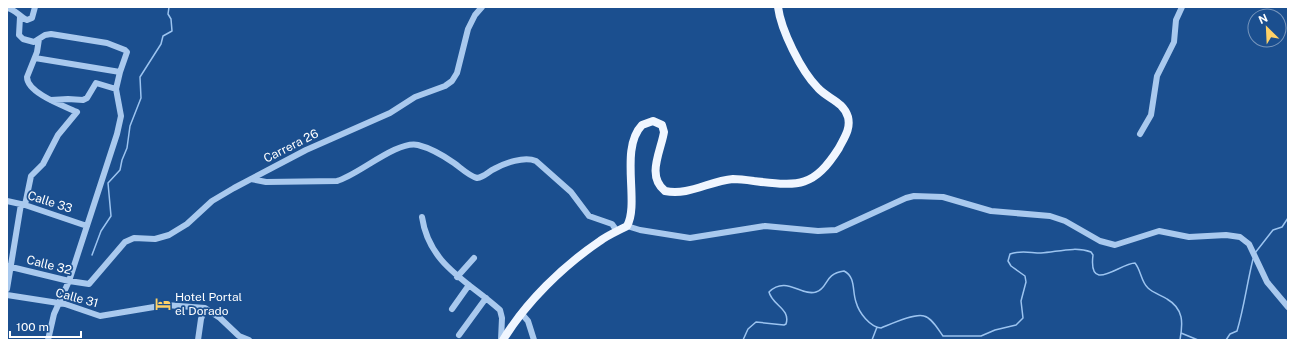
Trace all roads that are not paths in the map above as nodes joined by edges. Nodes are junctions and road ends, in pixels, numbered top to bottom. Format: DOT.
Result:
graph roads {
  1 [pos="35,7"];
  2 [pos="482,7"];
  3 [pos="778,7"];
  4 [pos="1182,7"];
  5 [pos="7,8"];
  6 [pos="20,17"];
  7 [pos="39,39"];
  8 [pos="35,58"];
  9 [pos="120,72"];
  10 [pos="116,89"];
  11 [pos="50,100"];
  12 [pos="1140,134"];
  13 [pos="251,179"];
  14 [pos="7,201"];
  15 [pos="23,205"];
  16 [pos="422,217"];
  17 [pos="87,226"];
  18 [pos="627,226"];
  19 [pos="617,231"];
  20 [pos="474,258"];
  21 [pos="9,266"];
  22 [pos="457,277"];
  23 [pos="69,281"];
  24 [pos="86,284"];
  25 [pos="469,285"];
  26 [pos="7,289"];
  27 [pos="7,295"];
  28 [pos="486,298"];
  29 [pos="60,304"];
  30 [pos="1288,307"];
  31 [pos="205,308"];
  32 [pos="452,309"];
  33 [pos="521,313"];
  34 [pos="459,335"];
  35 [pos="48,340"];
  36 [pos="198,340"];
  37 [pos="249,340"];
  38 [pos="502,340"];
  39 [pos="534,340"];
  1 -- 6 [label="street"];
  2 -- 13 [label="street, Carrera 26"];
  3 -- 18 [label="main road"];
  4 -- 12 [label="street"];
  5 -- 6 [label="street"];
  6 -- 7 [label="street"];
  7 -- 8 [label="street"];
  7 -- 9 [label="street"];
  8 -- 9 [label="street"];
  8 -- 11 [label="street"];
  9 -- 10 [label="street"];
  10 -- 11 [label="street"];
  10 -- 17 [label="street"];
  11 -- 15 [label="street"];
  13 -- 19 [label="street"];
  13 -- 24 [label="street, Carrera 26"];
  14 -- 15 [label="street, Calle 33"];
  15 -- 17 [label="street, Calle 33"];
  15 -- 21 [label="street"];
  16 -- 22 [label="street"];
  17 -- 23 [label="street"];
  18 -- 19 [label="main road"];
  18 -- 30 [label="street"];
  19 -- 33 [label="main road"];
  20 -- 22 [label="street"];
  21 -- 23 [label="street, Calle 32"];
  21 -- 26 [label="street"];
  22 -- 25 [label="street"];
  23 -- 24 [label="street, Calle 32"];
  23 -- 29 [label="street"];
  25 -- 28 [label="street"];
  25 -- 32 [label="street"];
  27 -- 29 [label="street, Calle 31"];
  28 -- 34 [label="street"];
  28 -- 38 [label="street"];
  29 -- 31 [label="street, Calle 31"];
  29 -- 35 [label="street"];
  31 -- 36 [label="street"];
  31 -- 37 [label="street"];
  33 -- 38 [label="main road"];
  33 -- 39 [label="street"];
}
